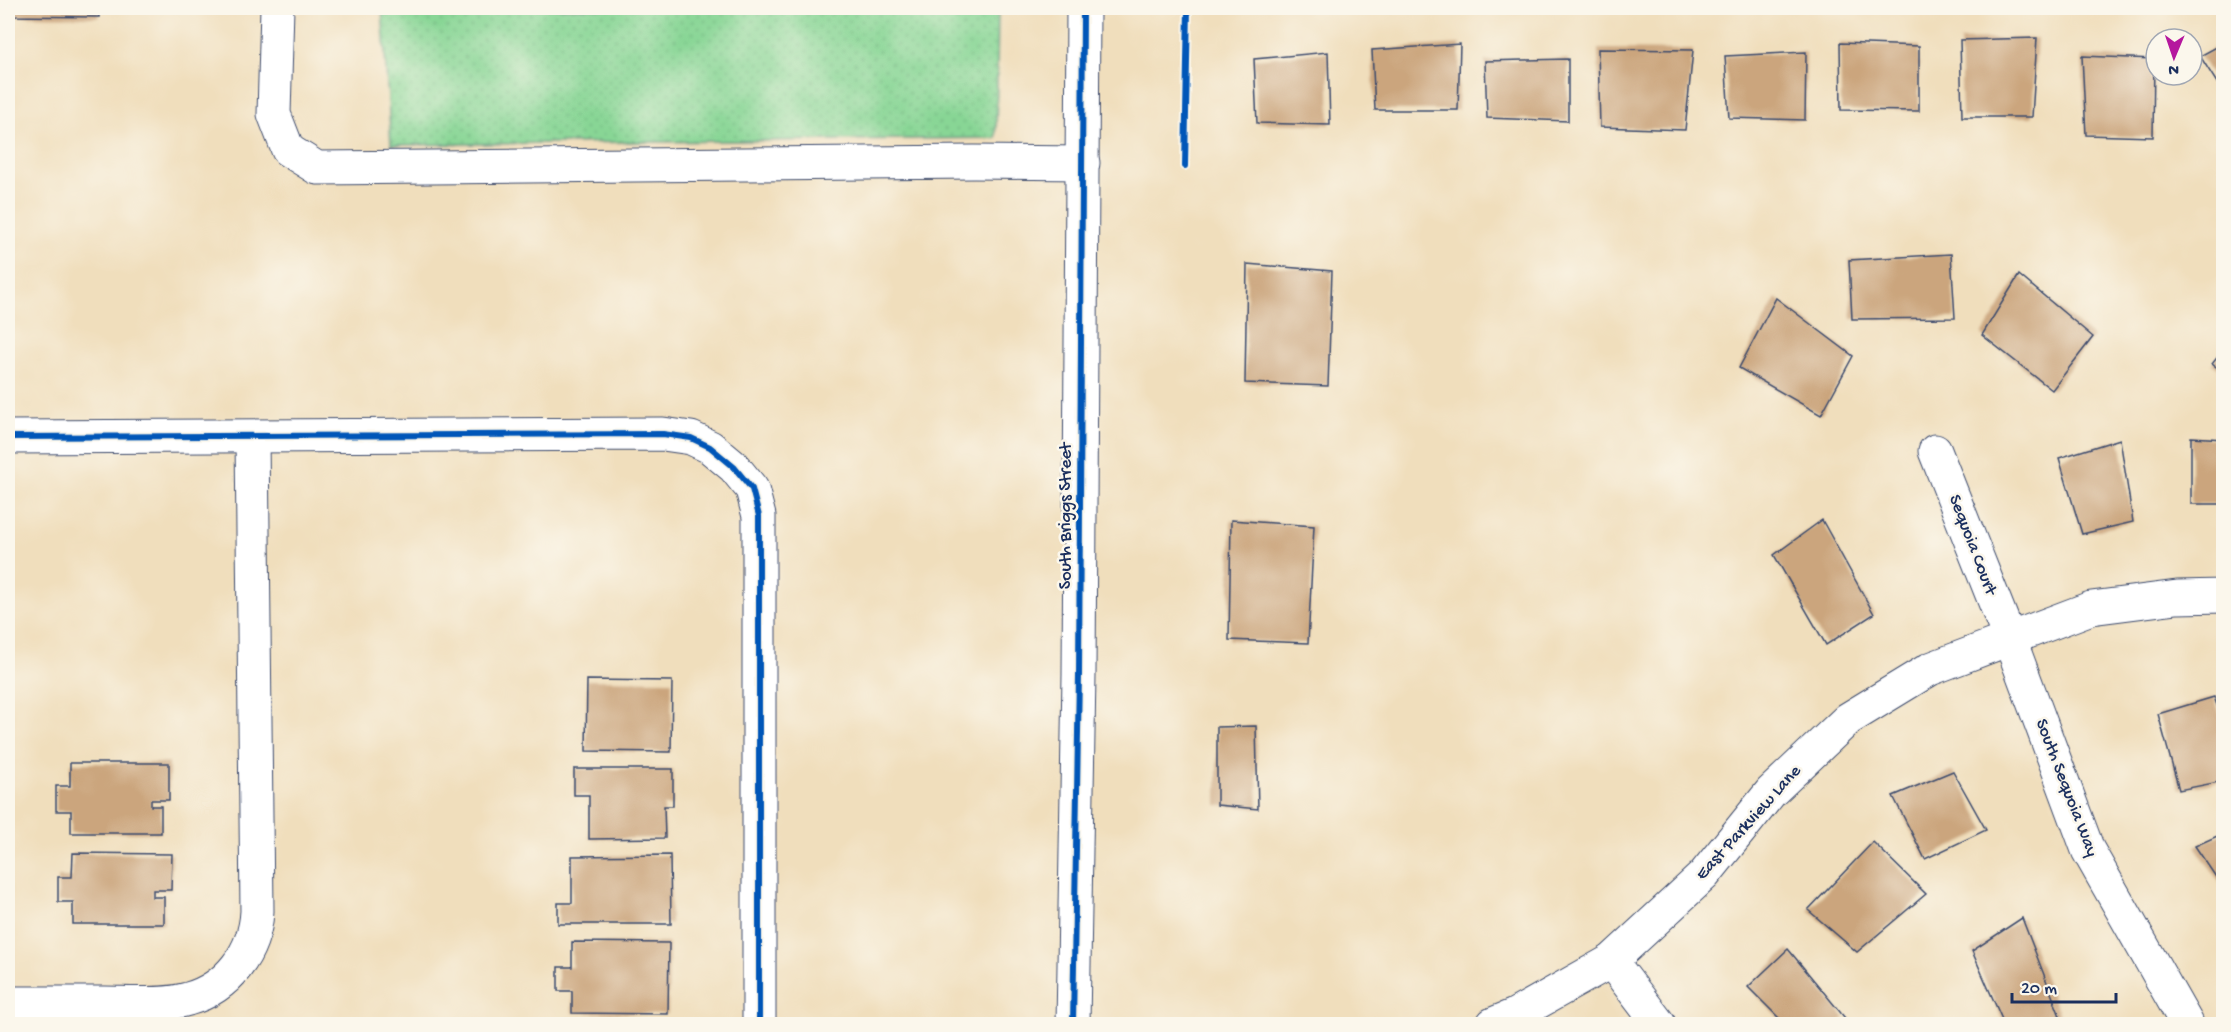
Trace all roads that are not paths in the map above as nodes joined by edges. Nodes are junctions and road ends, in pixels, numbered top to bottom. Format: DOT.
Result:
graph roads {
  1 [pos="277,8"];
  2 [pos="1083,8"];
  3 [pos="1083,163"];
  4 [pos="8,437"];
  5 [pos="252,437"];
  6 [pos="1935,451"];
  7 [pos="2223,596"];
  8 [pos="2010,640"];
  9 [pos="1611,961"];
  10 [pos="8,1003"];
  11 [pos="759,1024"];
  12 [pos="1073,1024"];
  13 [pos="1493,1024"];
  14 [pos="1659,1024"];
  15 [pos="2187,1024"];
  1 -- 3 [label="street"];
  2 -- 3 [label="street, South Briggs Street"];
  3 -- 12 [label="street, South Briggs Street"];
  4 -- 5 [label="street"];
  5 -- 10 [label="street"];
  5 -- 11 [label="street"];
  6 -- 8 [label="street, Sequoia Court"];
  7 -- 8 [label="street, East Parkview Lane"];
  8 -- 9 [label="street, East Parkview Lane"];
  8 -- 15 [label="street, South Sequoia Way"];
  9 -- 13 [label="street, East Parkview Lane"];
  9 -- 14 [label="street"];
}
